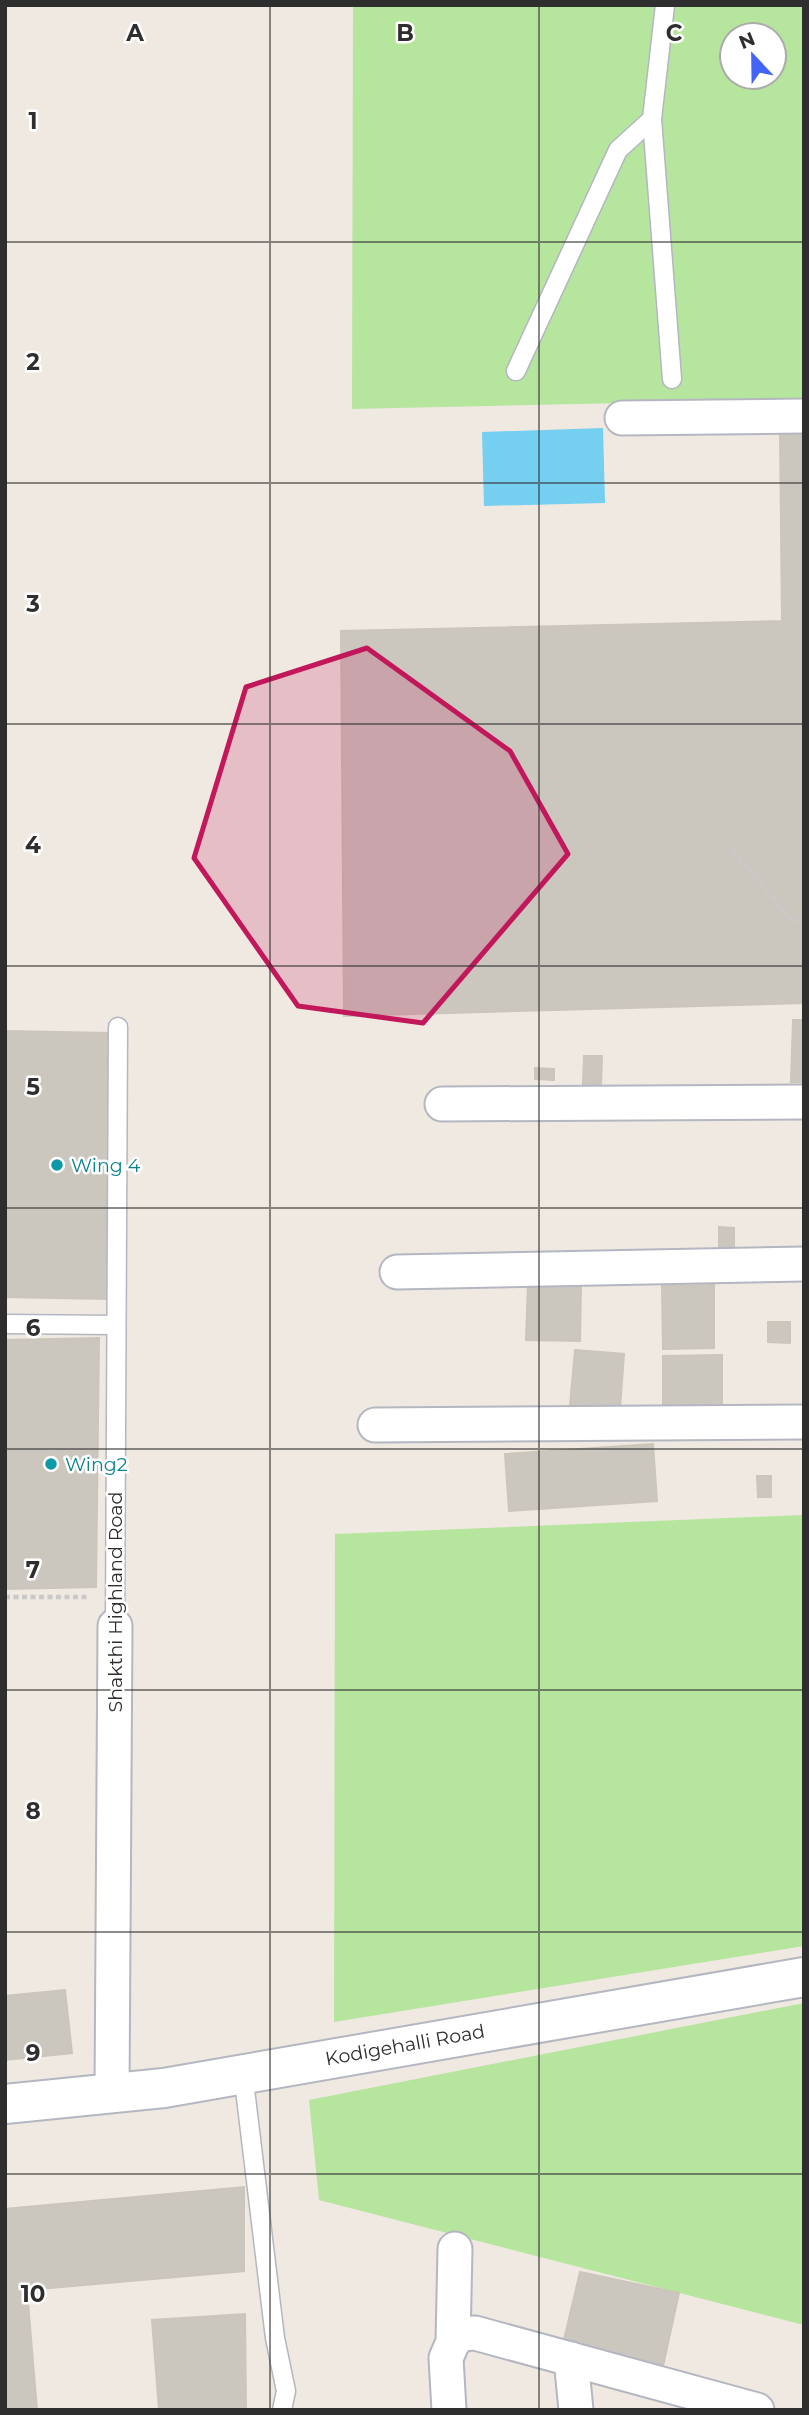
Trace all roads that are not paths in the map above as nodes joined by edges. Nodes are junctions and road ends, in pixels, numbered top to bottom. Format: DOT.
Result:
graph roads {
  1 [pos="665,5"];
  2 [pos="652,119"];
  3 [pos="516,371"];
  4 [pos="672,379"];
  5 [pos="804,416"];
  6 [pos="622,418"];
  7 [pos="118,1027"];
  8 [pos="804,1102"];
  9 [pos="442,1104"];
  10 [pos="804,1264"];
  11 [pos="397,1272"];
  12 [pos="5,1324"];
  13 [pos="116,1325"];
  14 [pos="804,1422"];
  15 [pos="375,1425"];
  16 [pos="115,1626"];
  17 [pos="804,1977"];
  18 [pos="243,2073"];
  19 [pos="112,2093"];
  20 [pos="5,2104"];
  21 [pos="454,2249"];
  22 [pos="453,2342"];
  23 [pos="571,2359"];
  24 [pos="748,2409"];
  25 [pos="282,2410"];
  26 [pos="449,2410"];
  27 [pos="576,2410"];
  1 -- 2 [label="lane"];
  2 -- 3 [label="lane"];
  2 -- 4 [label="lane"];
  5 -- 6 [label="street"];
  7 -- 13 [label="lane, Shakthi Highland Road"];
  8 -- 9 [label="street"];
  10 -- 11 [label="street"];
  12 -- 13 [label="lane"];
  13 -- 16 [label="lane, Shakthi Highland Road"];
  14 -- 15 [label="street"];
  16 -- 19 [label="street, Shakthi Highland Road"];
  17 -- 18 [label="street, Kodigehalli Road"];
  18 -- 19 [label="street, Kodigehalli Road"];
  18 -- 25 [label="lane"];
  19 -- 20 [label="street, Kodigehalli Road"];
  21 -- 22 [label="street"];
  22 -- 23 [label="street"];
  22 -- 26 [label="street"];
  23 -- 24 [label="street"];
  23 -- 27 [label="street"];
}
